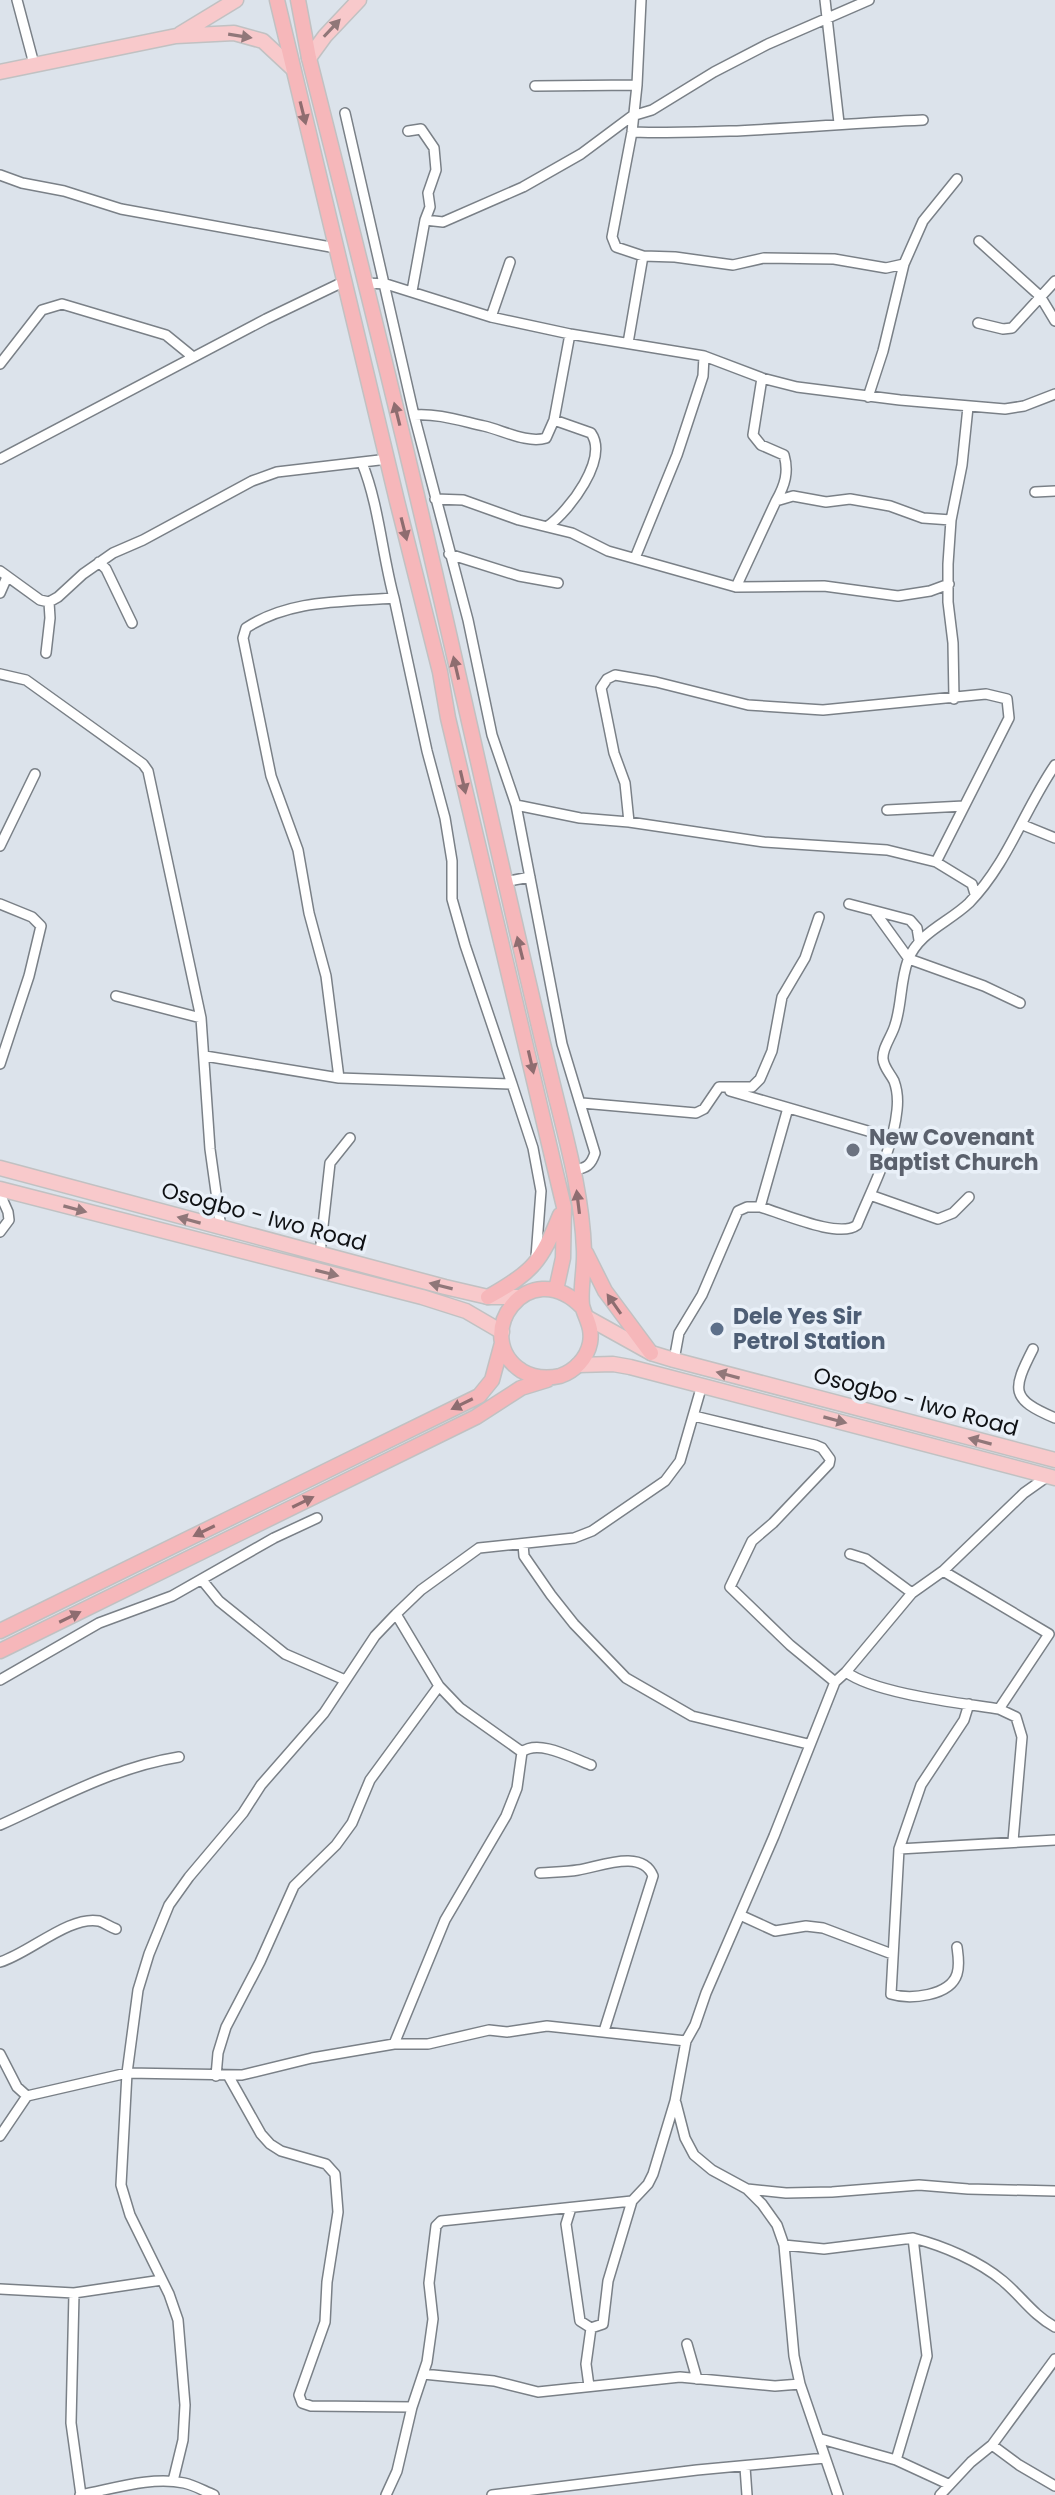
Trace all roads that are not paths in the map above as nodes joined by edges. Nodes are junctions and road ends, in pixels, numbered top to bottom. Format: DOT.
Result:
graph roads {
  1 [pos="17,0"];
  2 [pos="236,0"];
  3 [pos="277,0"];
  4 [pos="298,0"];
  5 [pos="359,0"];
  6 [pos="641,0"];
  7 [pos="825,0"];
  8 [pos="869,0"];
  9 [pos="827,20"];
  10 [pos="176,36"];
  11 [pos="309,58"];
  12 [pos="34,64"];
  13 [pos="292,68"];
  14 [pos="0,72"];
  15 [pos="637,85"];
  16 [pos="535,86"];
  17 [pos="345,113"];
  18 [pos="632,116"];
  19 [pos="923,120"];
  20 [pos="839,123"];
  21 [pos="408,131"];
  22 [pos="632,132"];
  23 [pos="0,175"];
  24 [pos="957,179"];
  25 [pos="425,220"];
  26 [pos="979,241"];
  27 [pos="336,248"];
  28 [pos="643,256"];
  29 [pos="510,262"];
  30 [pos="904,264"];
  31 [pos="886,268"];
  32 [pos="1055,281"];
  33 [pos="343,282"];
  34 [pos="366,283"];
  35 [pos="386,284"];
  36 [pos="898,289"];
  37 [pos="412,291"];
  38 [pos="1040,296"];
  39 [pos="491,317"];
  40 [pos="1055,321"];
  41 [pos="978,323"];
  42 [pos="570,334"];
  43 [pos="628,343"];
  44 [pos="704,356"];
  45 [pos="193,357"];
  46 [pos="0,364"];
  47 [pos="762,378"];
  48 [pos="1055,394"];
  49 [pos="868,397"];
  50 [pos="968,407"];
  51 [pos="414,415"];
  52 [pos="554,420"];
  53 [pos="2,455"];
  54 [pos="388,459"];
  55 [pos="362,463"];
  56 [pos="1055,491"];
  57 [pos="1035,492"];
  58 [pos="435,499"];
  59 [pos="776,501"];
  60 [pos="951,520"];
  61 [pos="548,526"];
  62 [pos="442,528"];
  63 [pos="424,529"];
  64 [pos="449,554"];
  65 [pos="635,558"];
  66 [pos="99,562"];
  67 [pos="3,574"];
  68 [pos="558,583"];
  69 [pos="949,584"];
  70 [pos="736,587"];
  71 [pos="0,593"];
  72 [pos="394,598"];
  73 [pos="49,602"];
  74 [pos="132,623"];
  75 [pos="46,653"];
  76 [pos="0,674"];
  77 [pos="954,699"];
  78 [pos="466,712"];
  79 [pos="448,718"];
  80 [pos="1055,765"];
  81 [pos="35,774"];
  82 [pos="516,805"];
  83 [pos="964,806"];
  84 [pos="887,810"];
  85 [pos="629,822"];
  86 [pos="1023,825"];
  87 [pos="3,834"];
  88 [pos="1055,838"];
  89 [pos="0,846"];
  90 [pos="936,862"];
  91 [pos="530,877"];
  92 [pos="504,882"];
  93 [pos="973,889"];
  94 [pos="0,904"];
  95 [pos="849,904"];
  96 [pos="875,912"];
  97 [pos="819,917"];
  98 [pos="919,940"];
  99 [pos="909,959"];
  100 [pos="116,996"];
  101 [pos="1020,1003"];
  102 [pos="201,1018"];
  103 [pos="205,1056"];
  104 [pos="0,1064"];
  105 [pos="339,1078"];
  106 [pos="512,1084"];
  107 [pos="719,1087"];
  108 [pos="582,1103"];
  109 [pos="788,1108"];
  110 [pos="350,1138"];
  111 [pos="892,1138"];
  112 [pos="0,1168"];
  113 [pos="574,1170"];
  114 [pos="0,1192"];
  115 [pos="870,1195"];
  116 [pos="969,1197"];
  117 [pos="564,1207"];
  118 [pos="760,1207"];
  119 [pos="221,1228"];
  120 [pos="0,1232"];
  121 [pos="584,1250"];
  122 [pos="320,1253"];
  123 [pos="536,1265"];
  124 [pos="556,1290"];
  125 [pos="488,1297"];
  126 [pos="517,1297"];
  127 [pos="585,1312"];
  128 [pos="502,1337"];
  129 [pos="1033,1349"];
  130 [pos="651,1353"];
  131 [pos="674,1360"];
  132 [pos="578,1365"];
  133 [pos="556,1377"];
  134 [pos="702,1385"];
  135 [pos="694,1416"];
  136 [pos="1055,1418"];
  137 [pos="1055,1460"];
  138 [pos="1051,1477"];
  139 [pos="317,1518"];
  140 [pos="523,1544"];
  141 [pos="850,1554"];
  142 [pos="943,1571"];
  143 [pos="202,1580"];
  144 [pos="912,1593"];
  145 [pos="396,1614"];
  146 [pos="0,1631"];
  147 [pos="0,1651"];
  148 [pos="324,1670"];
  149 [pos="846,1672"];
  150 [pos="0,1680"];
  151 [pos="345,1680"];
  152 [pos="835,1682"];
  153 [pos="439,1686"];
  154 [pos="338,1691"];
  155 [pos="969,1704"];
  156 [pos="999,1709"];
  157 [pos="808,1744"];
  158 [pos="522,1752"];
  159 [pos="179,1757"];
  160 [pos="591,1765"];
  161 [pos="0,1825"];
  162 [pos="1055,1840"];
  163 [pos="1013,1841"];
  164 [pos="899,1849"];
  165 [pos="540,1873"];
  166 [pos="740,1915"];
  167 [pos="116,1929"];
  168 [pos="957,1947"];
  169 [pos="892,1954"];
  170 [pos="0,1962"];
  171 [pos="604,2031"];
  172 [pos="686,2041"];
  173 [pos="394,2044"];
  174 [pos="0,2054"];
  175 [pos="127,2073"];
  176 [pos="216,2076"];
  177 [pos="229,2077"];
  178 [pos="27,2096"];
  179 [pos="675,2101"];
  180 [pos="0,2136"];
  181 [pos="747,2189"];
  182 [pos="1055,2191"];
  183 [pos="632,2201"];
  184 [pos="571,2208"];
  185 [pos="913,2238"];
  186 [pos="784,2245"];
  187 [pos="162,2280"];
  188 [pos="0,2289"];
  189 [pos="74,2293"];
  190 [pos="1055,2327"];
  191 [pos="591,2328"];
  192 [pos="687,2344"];
  193 [pos="1055,2359"];
  194 [pos="423,2374"];
  195 [pos="697,2379"];
  196 [pos="800,2384"];
  197 [pos="589,2386"];
  198 [pos="412,2407"];
  199 [pos="821,2439"];
  200 [pos="992,2445"];
  201 [pos="825,2458"];
  202 [pos="896,2460"];
  203 [pos="745,2467"];
  204 [pos="173,2481"];
  205 [pos="948,2484"];
  206 [pos="1055,2486"];
  207 [pos="512,2493"];
  208 [pos="81,2495"];
  209 [pos="214,2495"];
  210 [pos="386,2495"];
  211 [pos="492,2495"];
  212 [pos="747,2495"];
  213 [pos="838,2495"];
  214 [pos="940,2495"];
  1 -- 12 [label="street"];
  2 -- 10 [label="main road"];
  3 -- 13 [label="highway"];
  4 -- 11 [label="highway"];
  11 -- 5 [label="main road, one-way"];
  6 -- 15 [label="street"];
  7 -- 9 [label="street"];
  8 -- 9 [label="street"];
  9 -- 18 [label="street"];
  9 -- 20 [label="street"];
  10 -- 12 [label="main road"];
  10 -- 13 [label="main road, one-way"];
  11 -- 34 [label="highway"];
  12 -- 14 [label="main road"];
  13 -- 27 [label="highway, one-way"];
  15 -- 16 [label="street"];
  15 -- 18 [label="street"];
  17 -- 35 [label="street"];
  18 -- 22 [label="street"];
  18 -- 25 [label="street"];
  19 -- 20 [label="street"];
  20 -- 22 [label="street"];
  21 -- 25 [label="street"];
  22 -- 28 [label="street"];
  23 -- 27 [label="street"];
  24 -- 30 [label="street"];
  25 -- 37 [label="street"];
  26 -- 38 [label="street"];
  27 -- 33 [label="highway"];
  28 -- 31 [label="street"];
  28 -- 43 [label="street"];
  29 -- 39 [label="street"];
  30 -- 31 [label="street"];
  30 -- 36 [label="street"];
  31 -- 36 [label="street"];
  32 -- 38 [label="street"];
  33 -- 45 [label="street"];
  33 -- 54 [label="highway"];
  34 -- 35 [label="street"];
  63 -- 34 [label="highway, one-way"];
  35 -- 37 [label="street"];
  35 -- 51 [label="street"];
  36 -- 49 [label="street"];
  37 -- 39 [label="street"];
  38 -- 40 [label="street"];
  38 -- 41 [label="street"];
  39 -- 42 [label="street"];
  42 -- 43 [label="street"];
  42 -- 52 [label="street"];
  43 -- 44 [label="street"];
  44 -- 47 [label="street"];
  44 -- 65 [label="street"];
  45 -- 46 [label="street"];
  45 -- 53 [label="street"];
  47 -- 49 [label="street"];
  47 -- 59 [label="street"];
  48 -- 50 [label="street"];
  49 -- 50 [label="street"];
  50 -- 60 [label="street"];
  51 -- 52 [label="street"];
  51 -- 58 [label="street"];
  52 -- 61 [label="street"];
  54 -- 55 [label="street"];
  54 -- 79 [label="highway, one-way"];
  55 -- 66 [label="street"];
  55 -- 72 [label="street"];
  56 -- 57 [label="street"];
  58 -- 61 [label="street"];
  58 -- 62 [label="street"];
  59 -- 60 [label="street"];
  59 -- 70 [label="street"];
  60 -- 69 [label="street"];
  61 -- 65 [label="street"];
  62 -- 63 [label="street"];
  62 -- 64 [label="street"];
  78 -- 63 [label="highway, one-way"];
  64 -- 68 [label="street"];
  64 -- 82 [label="street"];
  65 -- 70 [label="street"];
  66 -- 73 [label="street"];
  66 -- 74 [label="street"];
  67 -- 71 [label="street"];
  67 -- 73 [label="street"];
  69 -- 70 [label="street"];
  69 -- 77 [label="street"];
  72 -- 105 [label="street"];
  72 -- 106 [label="street"];
  73 -- 75 [label="street"];
  76 -- 102 [label="street"];
  77 -- 83 [label="street"];
  77 -- 85 [label="street"];
  78 -- 79 [label="highway"];
  78 -- 92 [label="highway"];
  79 -- 117 [label="highway, one-way"];
  80 -- 86 [label="street"];
  81 -- 87 [label="street"];
  82 -- 85 [label="street"];
  82 -- 91 [label="street"];
  83 -- 84 [label="street"];
  83 -- 90 [label="street"];
  85 -- 90 [label="street"];
  86 -- 88 [label="street"];
  86 -- 93 [label="street"];
  87 -- 89 [label="street"];
  90 -- 93 [label="street"];
  91 -- 92 [label="street"];
  91 -- 108 [label="street"];
  113 -- 92 [label="highway, one-way"];
  93 -- 98 [label="street"];
  94 -- 104 [label="street"];
  95 -- 96 [label="street"];
  96 -- 98 [label="street"];
  96 -- 99 [label="street"];
  97 -- 107 [label="street"];
  98 -- 99 [label="street"];
  99 -- 101 [label="street"];
  99 -- 111 [label="street"];
  100 -- 102 [label="street"];
  102 -- 103 [label="street"];
  103 -- 105 [label="street"];
  103 -- 119 [label="street"];
  105 -- 106 [label="street"];
  106 -- 123 [label="street"];
  107 -- 108 [label="street"];
  107 -- 109 [label="street"];
  108 -- 113 [label="street"];
  109 -- 111 [label="street"];
  109 -- 118 [label="street"];
  110 -- 122 [label="street"];
  111 -- 115 [label="street"];
  119 -- 112 [label="main road, Osogbo - Iwo Road, one-way"];
  121 -- 113 [label="highway, one-way"];
  114 -- 120 [label="street"];
  114 -- 128 [label="main road, Osogbo - Iwo Road, one-way"];
  115 -- 116 [label="street"];
  115 -- 118 [label="street"];
  117 -- 123 [label="highway"];
  117 -- 124 [label="highway"];
  118 -- 131 [label="street"];
  119 -- 122 [label="main road, Osogbo - Iwo Road"];
  121 -- 127 [label="highway"];
  130 -- 121 [label="highway, one-way"];
  125 -- 122 [label="main road, Osogbo - Iwo Road, one-way"];
  123 -- 125 [label="highway"];
  124 -- 126 [label="highway"];
  124 -- 127 [label="highway"];
  125 -- 126 [label="main road, Osogbo - Iwo Road"];
  126 -- 128 [label="highway"];
  127 -- 130 [label="main road, Osogbo - Iwo Road"];
  127 -- 132 [label="highway"];
  128 -- 133 [label="highway"];
  128 -- 146 [label="highway, one-way"];
  129 -- 136 [label="street"];
  130 -- 131 [label="main road, Osogbo - Iwo Road"];
  137 -- 131 [label="main road, Osogbo - Iwo Road, one-way"];
  132 -- 133 [label="highway"];
  132 -- 134 [label="main road, Osogbo - Iwo Road"];
  147 -- 133 [label="highway, one-way"];
  134 -- 135 [label="street"];
  134 -- 138 [label="main road, Osogbo - Iwo Road, one-way"];
  135 -- 140 [label="street"];
  135 -- 152 [label="street"];
  138 -- 142 [label="street"];
  139 -- 143 [label="street"];
  140 -- 145 [label="street"];
  140 -- 157 [label="street"];
  141 -- 144 [label="street"];
  142 -- 144 [label="street"];
  142 -- 156 [label="street"];
  143 -- 148 [label="street"];
  143 -- 150 [label="street"];
  144 -- 149 [label="street"];
  145 -- 151 [label="street"];
  145 -- 153 [label="street"];
  148 -- 151 [label="street"];
  148 -- 154 [label="street"];
  149 -- 152 [label="street"];
  149 -- 155 [label="street"];
  151 -- 154 [label="street"];
  152 -- 157 [label="street"];
  153 -- 158 [label="street"];
  153 -- 176 [label="street"];
  154 -- 175 [label="street"];
  155 -- 156 [label="street"];
  155 -- 164 [label="street"];
  156 -- 163 [label="street"];
  157 -- 166 [label="street"];
  158 -- 160 [label="street"];
  158 -- 173 [label="street"];
  159 -- 161 [label="street"];
  162 -- 163 [label="street"];
  163 -- 164 [label="street"];
  164 -- 169 [label="street"];
  165 -- 171 [label="street"];
  166 -- 169 [label="street"];
  166 -- 172 [label="street"];
  167 -- 170 [label="street"];
  168 -- 169 [label="street"];
  171 -- 172 [label="street"];
  171 -- 173 [label="street"];
  172 -- 179 [label="street"];
  173 -- 177 [label="street"];
  174 -- 178 [label="street"];
  175 -- 176 [label="street"];
  175 -- 178 [label="street"];
  175 -- 187 [label="street"];
  176 -- 177 [label="street"];
  177 -- 198 [label="street"];
  178 -- 180 [label="street"];
  179 -- 181 [label="street"];
  179 -- 183 [label="street"];
  181 -- 182 [label="street"];
  181 -- 186 [label="street"];
  183 -- 184 [label="street"];
  183 -- 191 [label="street"];
  184 -- 191 [label="street"];
  184 -- 194 [label="street"];
  185 -- 186 [label="street"];
  185 -- 190 [label="street"];
  185 -- 202 [label="street"];
  186 -- 196 [label="street"];
  187 -- 189 [label="street"];
  187 -- 204 [label="street"];
  188 -- 189 [label="street"];
  189 -- 208 [label="street"];
  191 -- 197 [label="street"];
  192 -- 195 [label="street"];
  193 -- 200 [label="street"];
  194 -- 197 [label="street"];
  194 -- 198 [label="street"];
  195 -- 196 [label="street"];
  195 -- 197 [label="street"];
  196 -- 199 [label="street"];
  198 -- 210 [label="street"];
  199 -- 201 [label="street"];
  199 -- 202 [label="street"];
  200 -- 205 [label="street"];
  200 -- 206 [label="street"];
  201 -- 203 [label="street"];
  201 -- 213 [label="street"];
  202 -- 205 [label="street"];
  203 -- 207 [label="street"];
  203 -- 212 [label="street"];
  204 -- 208 [label="street"];
  204 -- 209 [label="street"];
  205 -- 214 [label="street"];
  207 -- 211 [label="street"];
}
